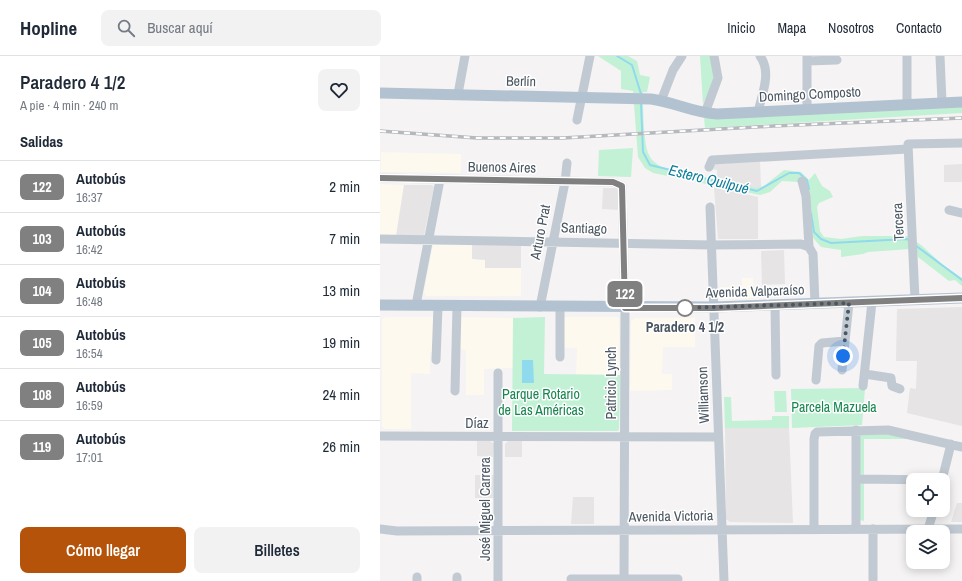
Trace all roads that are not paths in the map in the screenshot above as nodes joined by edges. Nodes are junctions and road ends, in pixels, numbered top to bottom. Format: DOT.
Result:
graph roads {
  1 [pos="465,56"];
  2 [pos="590,56"];
  3 [pos="682,56"];
  4 [pos="714,56"];
  5 [pos="761,56"];
  6 [pos="907,56"];
  7 [pos="940,56"];
  8 [pos="807,59"];
  9 [pos="837,60"];
  10 [pos="380,93"];
  11 [pos="458,94"];
  12 [pos="581,97"];
  13 [pos="656,100"];
  14 [pos="942,102"];
  15 [pos="962,102"];
  16 [pos="907,104"];
  17 [pos="807,108"];
  18 [pos="758,112"];
  19 [pos="705,113"];
  20 [pos="577,120"];
  21 [pos="962,143"];
  22 [pos="908,146"];
  23 [pos="567,163"];
  24 [pos="709,167"];
  25 [pos="380,178"];
  26 [pos="440,180"];
  27 [pos="802,181"];
  28 [pos="565,182"];
  29 [pos="622,186"];
  30 [pos="710,207"];
  31 [pos="949,210"];
  32 [pos="962,213"];
  33 [pos="380,239"];
  34 [pos="429,240"];
  35 [pos="553,241"];
  36 [pos="624,243"];
  37 [pos="712,245"];
  38 [pos="809,247"];
  39 [pos="962,298"];
  40 [pos="915,300"];
  41 [pos="872,302"];
  42 [pos="849,303"];
  43 [pos="815,304"];
  44 [pos="380,305"];
  45 [pos="774,305"];
  46 [pos="416,306"];
  47 [pos="438,306"];
  48 [pos="457,306"];
  49 [pos="540,307"];
  50 [pos="560,307"];
  51 [pos="625,308"];
  52 [pos="714,308"];
  53 [pos="845,341"];
  54 [pos="560,357"];
  55 [pos="436,360"];
  56 [pos="842,370"];
  57 [pos="498,373"];
  58 [pos="865,374"];
  59 [pos="776,375"];
  60 [pos="816,380"];
  61 [pos="863,386"];
  62 [pos="900,389"];
  63 [pos="455,391"];
  64 [pos="856,430"];
  65 [pos="380,436"];
  66 [pos="499,437"];
  67 [pos="624,437"];
  68 [pos="718,437"];
  69 [pos="951,444"];
  70 [pos="962,447"];
  71 [pos="944,473"];
  72 [pos="856,479"];
  73 [pos="906,480"];
  74 [pos="950,528"];
  75 [pos="962,528"];
  76 [pos="380,529"];
  77 [pos="722,529"];
  78 [pos="814,529"];
  79 [pos="856,529"];
  80 [pos="874,529"];
  81 [pos="906,529"];
  82 [pos="498,530"];
  83 [pos="624,530"];
  84 [pos="571,579"];
  85 [pos="678,579"];
  86 [pos="624,580"];
  87 [pos="498,581"];
  88 [pos="724,581"];
  89 [pos="873,581"];
  1 -- 11 [label="street"];
  2 -- 12 [label="street"];
  3 -- 13 [label="street"];
  4 -- 19 [label="street"];
  5 -- 18 [label="street"];
  6 -- 16 [label="street"];
  7 -- 14 [label="street"];
  8 -- 9 [label="street"];
  8 -- 17 [label="street"];
  10 -- 11 [label="main road, Berlín"];
  11 -- 12 [label="main road, Berlín"];
  12 -- 13 [label="main road, Berlín"];
  12 -- 20 [label="street"];
  13 -- 19 [label="main road, Domingo Composto"];
  14 -- 15 [label="main road, Domingo Composto"];
  14 -- 16 [label="main road, Domingo Composto"];
  16 -- 17 [label="main road, Domingo Composto"];
  17 -- 18 [label="main road, Domingo Composto"];
  18 -- 19 [label="main road, Domingo Composto"];
  21 -- 22 [label="street"];
  22 -- 24 [label="street"];
  22 -- 40 [label="street, Tercera"];
  23 -- 28 [label="street, Arturo Prat"];
  25 -- 26 [label="street, Buenos Aires"];
  26 -- 28 [label="street, Buenos Aires"];
  26 -- 34 [label="street"];
  27 -- 38 [label="street"];
  28 -- 29 [label="street, Buenos Aires"];
  28 -- 35 [label="street, Arturo Prat"];
  29 -- 36 [label="street, Patricio Lynch"];
  30 -- 37 [label="street, Williamson"];
  31 -- 32 [label="street"];
  33 -- 34 [label="street, Santiago"];
  34 -- 35 [label="street, Santiago"];
  34 -- 46 [label="street"];
  35 -- 36 [label="street, Santiago"];
  35 -- 49 [label="street, Arturo Prat"];
  36 -- 37 [label="street, Santiago"];
  36 -- 51 [label="street, Patricio Lynch"];
  37 -- 38 [label="street, Santiago"];
  37 -- 52 [label="street, Williamson"];
  38 -- 43 [label="street"];
  39 -- 40 [label="main road, Avenida Valparaíso"];
  40 -- 41 [label="main road, Avenida Valparaíso"];
  41 -- 42 [label="main road, Avenida Valparaíso"];
  41 -- 58 [label="street"];
  42 -- 43 [label="main road, Avenida Valparaíso"];
  42 -- 53 [label="street"];
  43 -- 45 [label="main road, Avenida Valparaíso"];
  44 -- 46 [label="main road, Avenida Valparaíso"];
  45 -- 52 [label="main road, Avenida Valparaíso"];
  45 -- 59 [label="street"];
  46 -- 47 [label="main road, Avenida Valparaíso"];
  47 -- 48 [label="main road, Avenida Valparaíso"];
  47 -- 55 [label="street"];
  48 -- 49 [label="main road, Avenida Valparaíso"];
  48 -- 63 [label="street"];
  49 -- 50 [label="main road, Avenida Valparaíso"];
  50 -- 51 [label="main road, Avenida Valparaíso"];
  50 -- 54 [label="street"];
  51 -- 52 [label="main road, Avenida Valparaíso"];
  51 -- 67 [label="street, Patricio Lynch"];
  52 -- 68 [label="street, Williamson"];
  53 -- 56 [label="street"];
  53 -- 60 [label="street"];
  57 -- 66 [label="street, José Miguel Carrera"];
  58 -- 61 [label="street"];
  58 -- 62 [label="street"];
  64 -- 69 [label="street"];
  64 -- 72 [label="street"];
  64 -- 78 [label="street"];
  65 -- 66 [label="street, Díaz"];
  66 -- 67 [label="street, Díaz"];
  66 -- 82 [label="street, José Miguel Carrera"];
  67 -- 68 [label="street, Díaz"];
  67 -- 83 [label="street, Patricio Lynch"];
  68 -- 77 [label="street, Williamson"];
  69 -- 70 [label="street"];
  69 -- 71 [label="street"];
  72 -- 73 [label="street"];
  72 -- 79 [label="street"];
  74 -- 75 [label="street, Avenida Victoria"];
  76 -- 82 [label="street, Avenida Victoria"];
  77 -- 78 [label="street, Avenida Victoria"];
  77 -- 83 [label="street, Avenida Victoria"];
  77 -- 88 [label="street, Williamson"];
  78 -- 79 [label="street, Avenida Victoria"];
  79 -- 80 [label="street, Avenida Victoria"];
  80 -- 81 [label="street, Avenida Victoria"];
  80 -- 89 [label="street"];
  82 -- 83 [label="street, Avenida Victoria"];
  82 -- 87 [label="street, José Miguel Carrera"];
  83 -- 86 [label="street, Patricio Lynch"];
  84 -- 86 [label="street"];
  85 -- 86 [label="street"];
}
